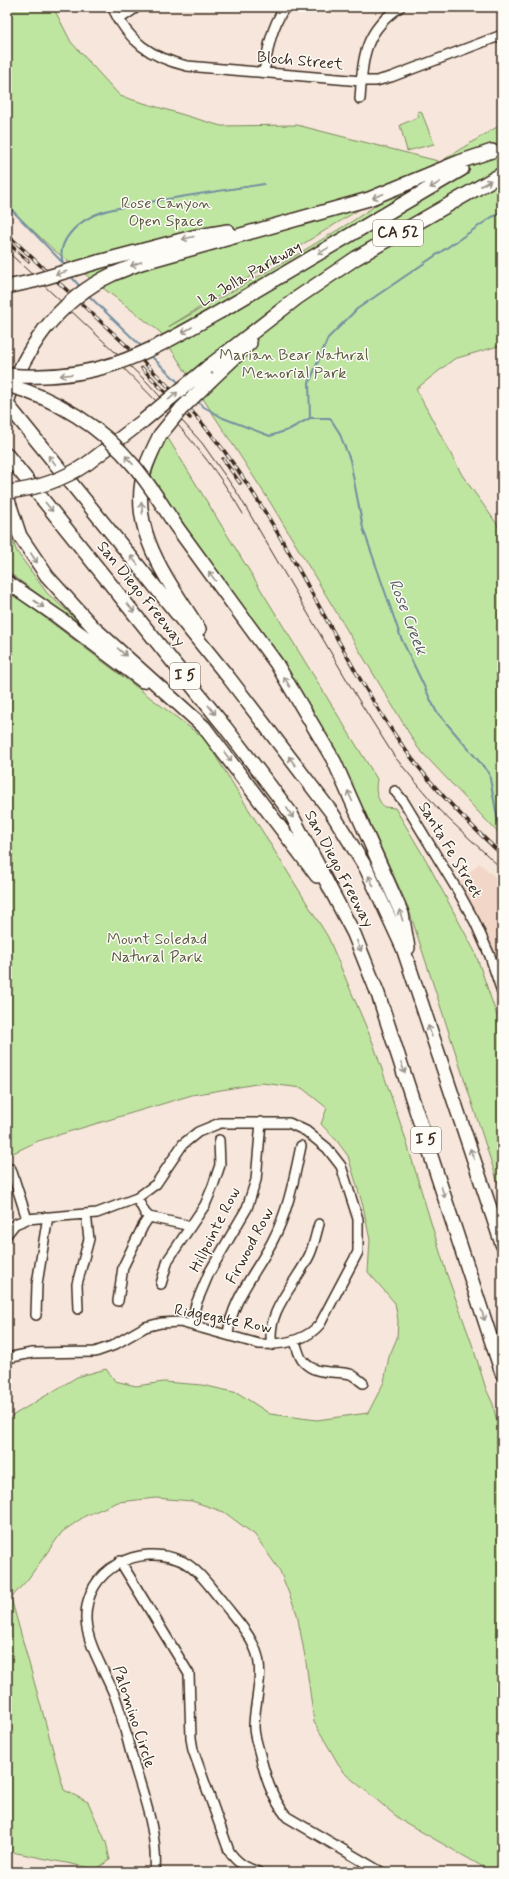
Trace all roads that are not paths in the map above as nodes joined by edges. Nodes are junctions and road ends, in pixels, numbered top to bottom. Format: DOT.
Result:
graph roads {
  1 [pos="112,7"];
  2 [pos="137,7"];
  3 [pos="285,7"];
  4 [pos="400,7"];
  5 [pos="118,20"];
  6 [pos="502,35"];
  7 [pos="264,72"];
  8 [pos="361,82"];
  9 [pos="360,99"];
  10 [pos="497,148"];
  11 [pos="502,174"];
  12 [pos="295,220"];
  13 [pos="7,287"];
  14 [pos="210,374"];
  15 [pos="9,380"];
  16 [pos="7,403"];
  17 [pos="7,455"];
  18 [pos="88,463"];
  19 [pos="7,484"];
  20 [pos="7,492"];
  21 [pos="7,497"];
  22 [pos="7,582"];
  23 [pos="229,678"];
  24 [pos="204,727"];
  25 [pos="395,791"];
  26 [pos="343,910"];
  27 [pos="502,992"];
  28 [pos="418,994"];
  29 [pos="261,1122"];
  30 [pos="219,1140"];
  31 [pos="301,1146"];
  32 [pos="11,1169"];
  33 [pos="137,1198"];
  34 [pos="86,1214"];
  35 [pos="46,1217"];
  36 [pos="149,1217"];
  37 [pos="26,1219"];
  38 [pos="319,1224"];
  39 [pos="191,1226"];
  40 [pos="7,1234"];
  41 [pos="502,1244"];
  42 [pos="161,1284"];
  43 [pos="118,1301"];
  44 [pos="78,1309"];
  45 [pos="36,1315"];
  46 [pos="191,1325"];
  47 [pos="228,1335"];
  48 [pos="295,1341"];
  49 [pos="272,1345"];
  50 [pos="7,1358"];
  51 [pos="502,1373"];
  52 [pos="363,1383"];
  53 [pos="120,1561"];
  54 [pos="155,1872"];
  55 [pos="258,1872"];
  56 [pos="381,1872"];
  1 -- 5 [label="street, Bloch Street"];
  2 -- 5 [label="street"];
  3 -- 7 [label="street"];
  4 -- 8 [label="street"];
  5 -- 7 [label="street, Bloch Street"];
  6 -- 8 [label="street, Bloch Street"];
  7 -- 8 [label="street, Bloch Street"];
  8 -- 9 [label="street"];
  10 -- 12 [label="highway, one-way"];
  10 -- 15 [label="highway, La Jolla Parkway, one-way, bridge"];
  14 -- 11 [label="highway, CA 52, one-way"];
  12 -- 13 [label="highway, one-way, bridge"];
  12 -- 15 [label="highway, one-way, bridge"];
  18 -- 14 [label="highway, one-way, bridge"];
  23 -- 14 [label="highway, one-way, bridge"];
  15 -- 16 [label="highway"];
  28 -- 15 [label="highway, one-way, bridge"];
  23 -- 16 [label="highway, San Diego Freeway / I 5, one-way"];
  17 -- 26 [label="highway, San Diego Freeway / I 5, one-way"];
  18 -- 19 [label="highway, bridge"];
  18 -- 20 [label="highway, bridge"];
  21 -- 24 [label="highway, one-way"];
  22 -- 24 [label="highway, one-way"];
  28 -- 23 [label="highway, San Diego Freeway / I 5, one-way"];
  24 -- 26 [label="highway, one-way"];
  25 -- 27 [label="street, Santa Fe Street"];
  26 -- 51 [label="highway, San Diego Freeway / I 5, one-way"];
  41 -- 28 [label="highway, San Diego Freeway / I 5, one-way"];
  29 -- 33 [label="street"];
  29 -- 46 [label="street, Hillpointe Row"];
  29 -- 48 [label="street, Ridgegate Row"];
  30 -- 39 [label="street"];
  31 -- 47 [label="street, Firwood Row"];
  32 -- 37 [label="street"];
  33 -- 34 [label="street"];
  33 -- 36 [label="street"];
  34 -- 35 [label="street"];
  34 -- 44 [label="street"];
  35 -- 37 [label="street"];
  35 -- 45 [label="street"];
  36 -- 39 [label="street"];
  36 -- 43 [label="street"];
  37 -- 40 [label="street"];
  38 -- 49 [label="street"];
  39 -- 42 [label="street"];
  46 -- 47 [label="street, Ridgegate Row"];
  46 -- 50 [label="street, Ridgegate Row"];
  47 -- 49 [label="street, Ridgegate Row"];
  48 -- 49 [label="street, Ridgegate Row"];
  48 -- 52 [label="street"];
  53 -- 54 [label="street, Palomino Circle"];
  53 -- 55 [label="street"];
  53 -- 56 [label="street"];
}
